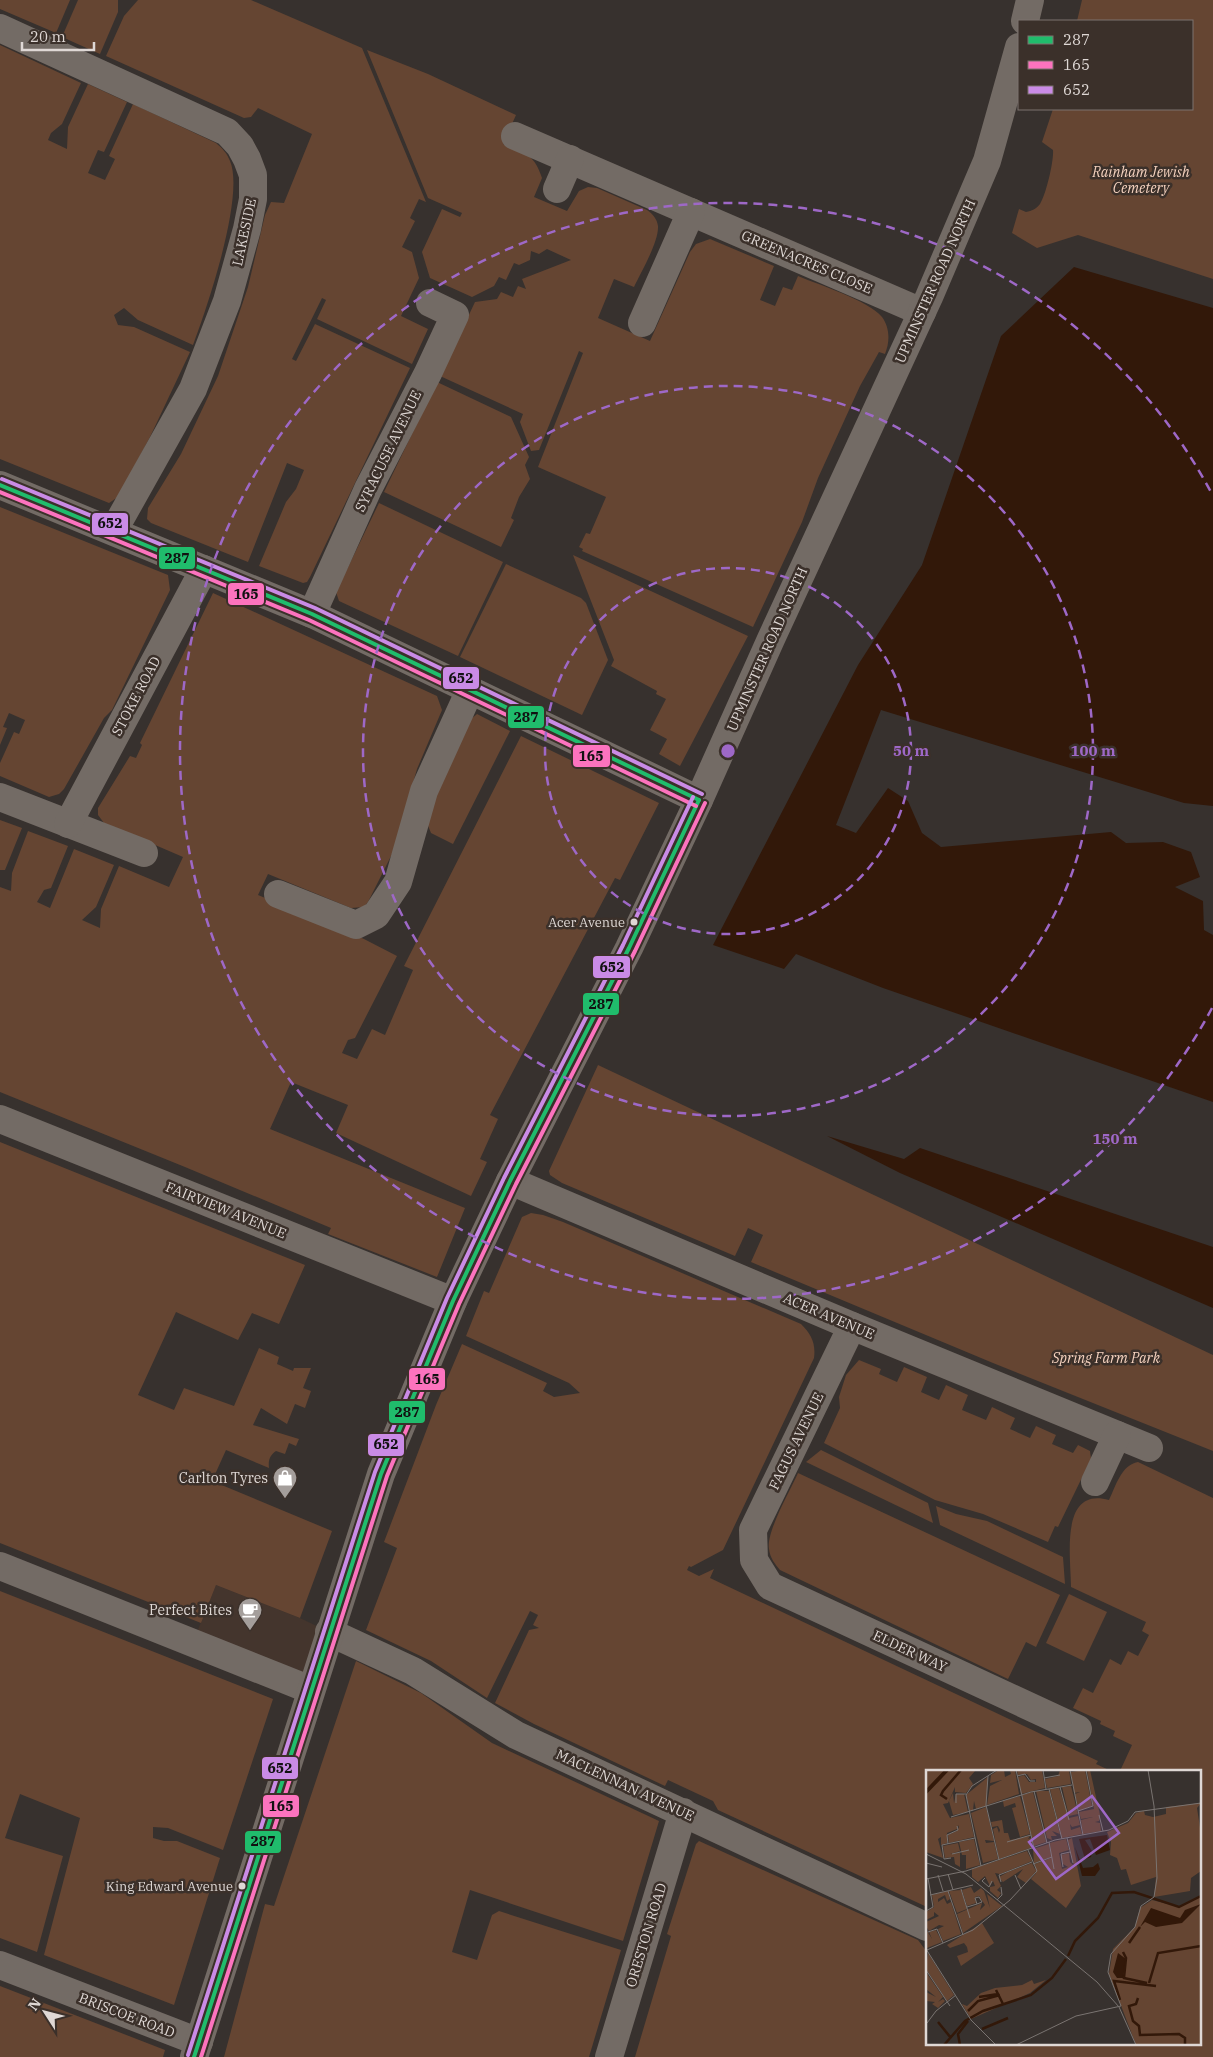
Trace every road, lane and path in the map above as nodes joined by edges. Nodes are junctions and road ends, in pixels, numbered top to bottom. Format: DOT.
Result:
graph roads {
  1 [pos="1030,0"];
  2 [pos="1025,20"];
  3 [pos="0,28"];
  4 [pos="1018,51"];
  5 [pos="515,136"];
  6 [pos="570,159"];
  7 [pos="557,190"];
  8 [pos="691,212"];
  9 [pos="430,303"];
  10 [pos="922,312"];
  11 [pos="642,323"];
  12 [pos="0,484"];
  13 [pos="114,530"];
  14 [pos="204,569"];
  15 [pos="312,614"];
  16 [pos="470,690"];
  17 [pos="0,797"];
  18 [pos="699,800"];
  19 [pos="68,824"];
  20 [pos="144,853"];
  21 [pos="278,894"];
  22 [pos="0,1119"];
  23 [pos="510,1181"];
  24 [pos="453,1301"];
  25 [pos="852,1326"];
  26 [pos="1117,1435"];
  27 [pos="1149,1448"];
  28 [pos="1096,1482"];
  29 [pos="754,1560"];
  30 [pos="0,1566"];
  31 [pos="329,1632"];
  32 [pos="311,1690"];
  33 [pos="1078,1729"];
  34 [pos="683,1812"];
  35 [pos="926,1927"];
  36 [pos="0,1965"];
  37 [pos="196,2050"];
  38 [pos="609,2057"];
  1 -- 2 [label="street"];
  3 -- 13 [label="street, LAKESIDE"];
  4 -- 10 [label="street, UPMINSTER ROAD NORTH"];
  5 -- 6 [label="street, GREENACRES CLOSE"];
  6 -- 7 [label="street"];
  6 -- 8 [label="street, GREENACRES CLOSE"];
  8 -- 10 [label="street, GREENACRES CLOSE"];
  8 -- 11 [label="street"];
  9 -- 15 [label="street, SYRACUSE AVENUE"];
  10 -- 18 [label="street, UPMINSTER ROAD NORTH"];
  12 -- 13 [label="street"];
  13 -- 14 [label="street"];
  14 -- 15 [label="street"];
  14 -- 19 [label="street, STOKE ROAD"];
  15 -- 16 [label="street"];
  16 -- 18 [label="street"];
  16 -- 21 [label="street"];
  17 -- 19 [label="street"];
  18 -- 23 [label="street, UPMINSTER ROAD NORTH"];
  19 -- 20 [label="street"];
  22 -- 24 [label="street, FAIRVIEW AVENUE"];
  23 -- 24 [label="street, UPMINSTER ROAD NORTH"];
  23 -- 25 [label="street, ACER AVENUE"];
  24 -- 31 [label="street, UPMINSTER ROAD NORTH"];
  25 -- 26 [label="street, ACER AVENUE"];
  25 -- 29 [label="street, FAGUS AVENUE"];
  26 -- 27 [label="street, ACER AVENUE"];
  26 -- 28 [label="street"];
  29 -- 33 [label="street, ELDER WAY"];
  30 -- 32 [label="street"];
  31 -- 32 [label="street, UPMINSTER ROAD NORTH"];
  31 -- 34 [label="street, MACLENNAN AVENUE"];
  32 -- 37 [label="street, UPMINSTER ROAD NORTH"];
  34 -- 35 [label="street, MACLENNAN AVENUE"];
  34 -- 38 [label="street, ORESTON ROAD"];
  36 -- 37 [label="street, BRISCOE ROAD"];
}
